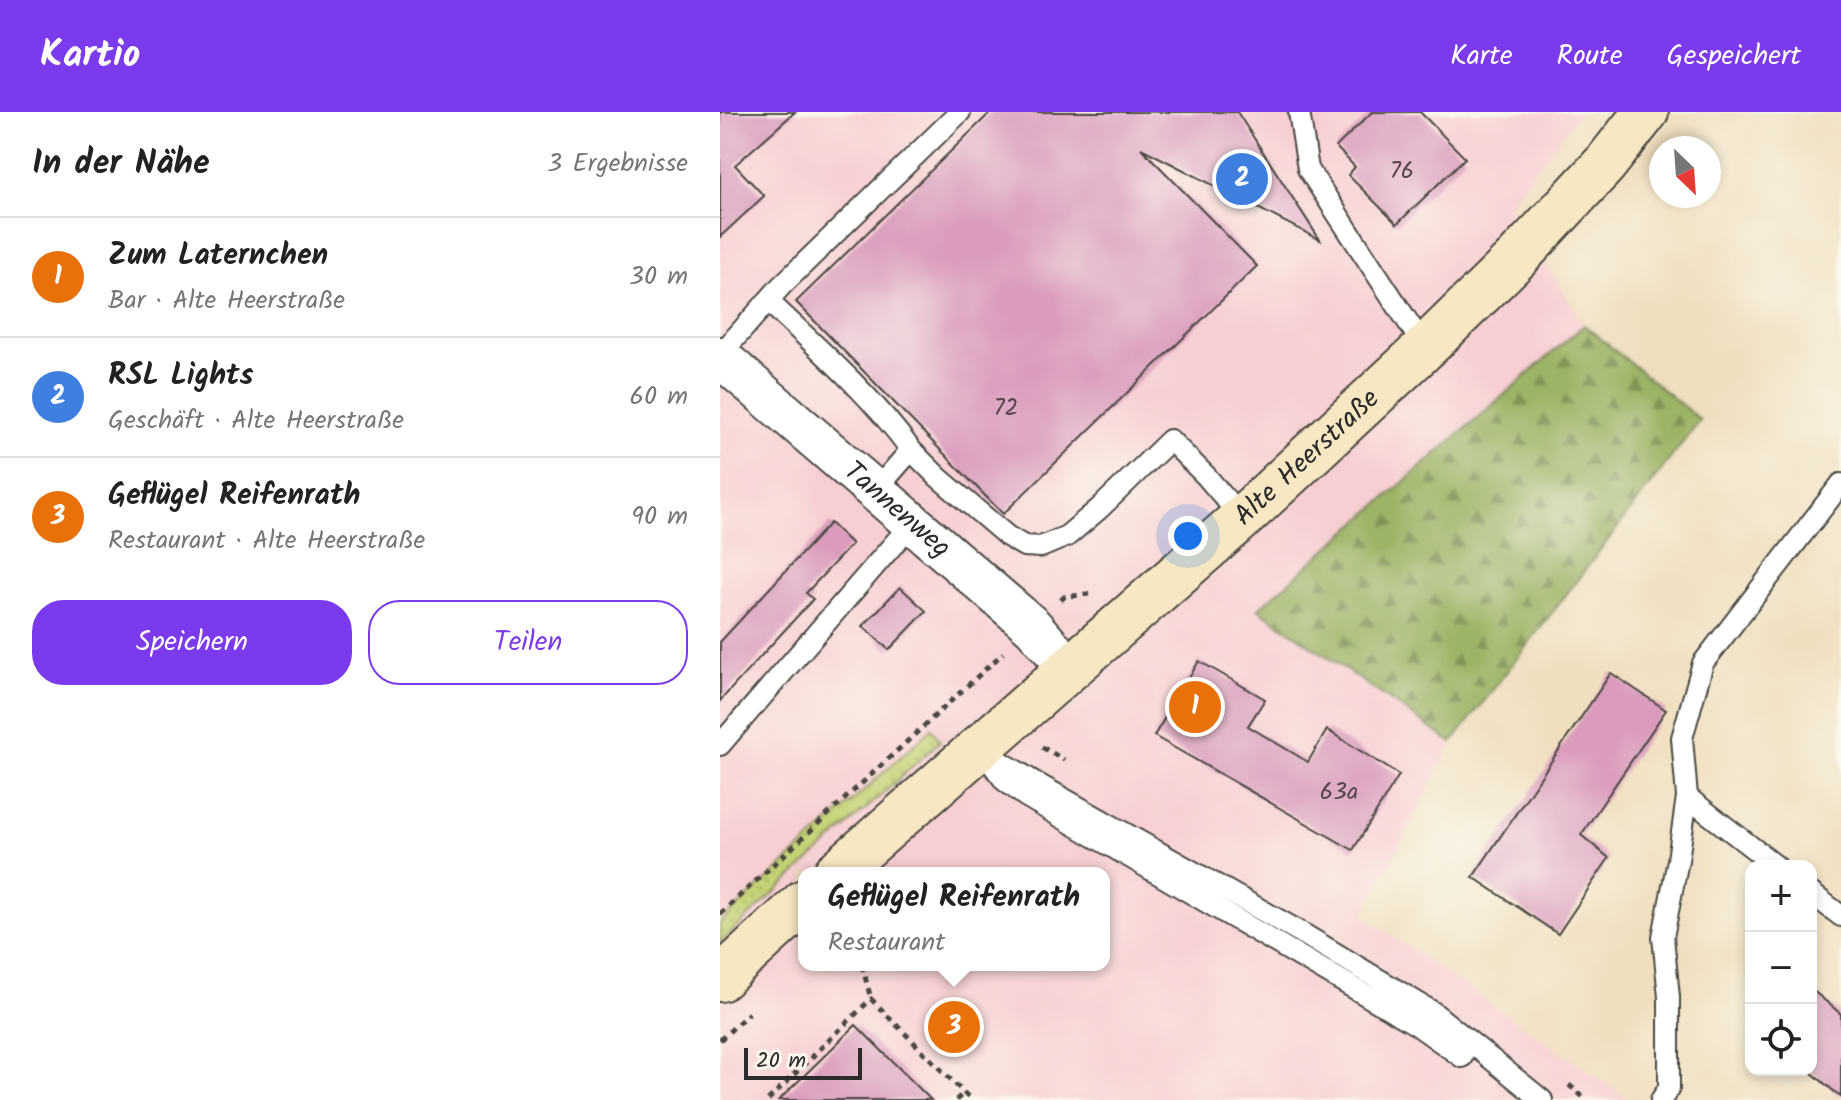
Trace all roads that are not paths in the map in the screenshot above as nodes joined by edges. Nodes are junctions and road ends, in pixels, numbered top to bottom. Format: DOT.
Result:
graph roads {
  1 [pos="960,112"];
  2 [pos="1299,112"];
  3 [pos="1646,112"];
  4 [pos="768,301"];
  5 [pos="1425,348"];
  6 [pos="720,356"];
  7 [pos="911,450"];
  8 [pos="1841,484"];
  9 [pos="875,491"];
  10 [pos="1242,518"];
  11 [pos="912,523"];
  12 [pos="1070,669"];
  13 [pos="720,745"];
  14 [pos="979,748"];
  15 [pos="1687,797"];
  16 [pos="1768,860"];
  17 [pos="843,867"];
  18 [pos="1817,898"];
  19 [pos="798,908"];
  20 [pos="1841,916"];
  21 [pos="720,979"];
  22 [pos="1462,1057"];
  23 [pos="1542,1100"];
  24 [pos="1661,1100"];
  1 -- 4 [label="lane"];
  2 -- 5 [label="lane"];
  3 -- 5 [label="street, Alte Heerstraße"];
  4 -- 6 [label="lane"];
  4 -- 7 [label="lane"];
  5 -- 10 [label="street, Alte Heerstraße"];
  6 -- 9 [label="street, Tannenweg"];
  7 -- 9 [label="lane"];
  7 -- 10 [label="lane"];
  8 -- 15 [label="lane"];
  9 -- 11 [label="street, Tannenweg"];
  10 -- 12 [label="street, Alte Heerstraße"];
  11 -- 12 [label="street, Tannenweg"];
  11 -- 13 [label="lane"];
  12 -- 14 [label="street, Alte Heerstraße"];
  14 -- 17 [label="street, Alte Heerstraße"];
  14 -- 22 [label="lane"];
  14 -- 23 [label="lane"];
  15 -- 16 [label="lane"];
  15 -- 24 [label="lane"];
  18 -- 20 [label="lane"];
  19 -- 21 [label="street"];
}
